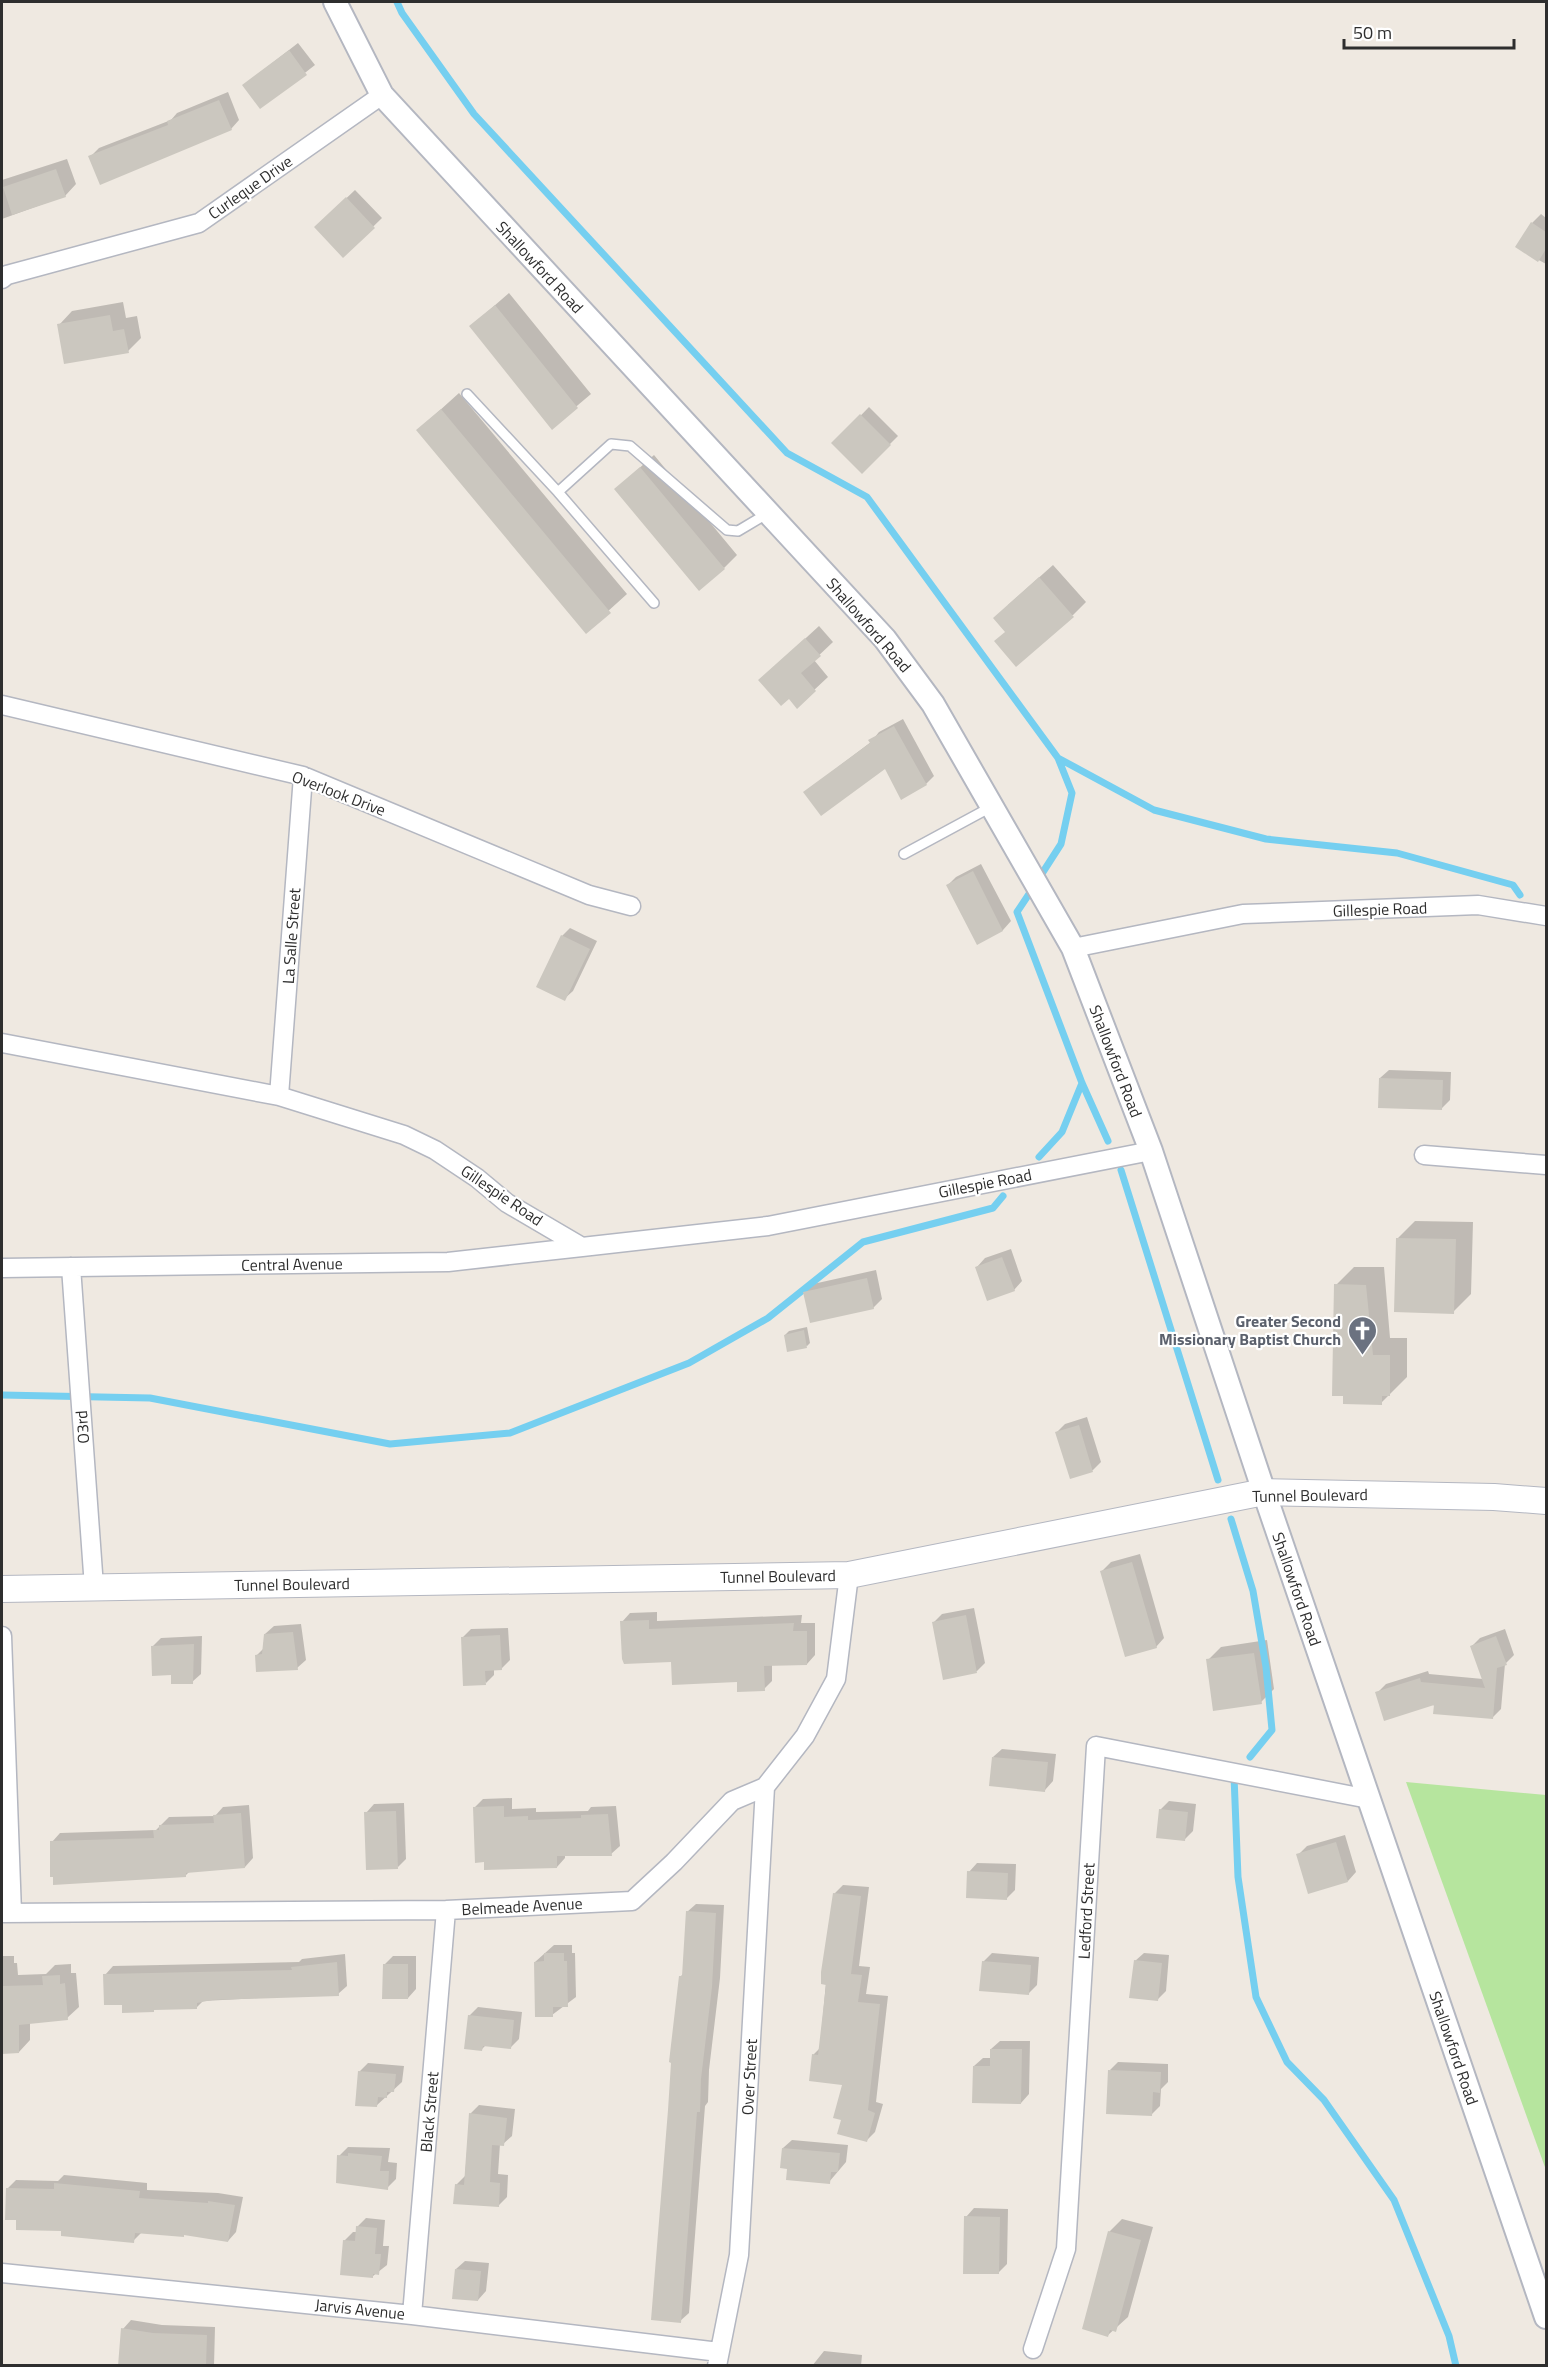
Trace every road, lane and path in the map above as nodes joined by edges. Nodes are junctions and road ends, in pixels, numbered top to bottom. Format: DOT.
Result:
graph roads {
  1 [pos="335,2"];
  2 [pos="382,96"];
  3 [pos="2,279"];
  4 [pos="467,394"];
  5 [pos="558,492"];
  6 [pos="768,513"];
  7 [pos="654,603"];
  8 [pos="2,705"];
  9 [pos="303,776"];
  10 [pos="993,806"];
  11 [pos="904,854"];
  12 [pos="631,906"];
  13 [pos="1546,916"];
  14 [pos="1073,948"];
  15 [pos="2,1043"];
  16 [pos="279,1096"];
  17 [pos="1151,1151"];
  18 [pos="1424,1155"];
  19 [pos="1546,1165"];
  20 [pos="582,1247"];
  21 [pos="71,1267"];
  22 [pos="2,1268"];
  23 [pos="1264,1492"];
  24 [pos="1546,1502"];
  25 [pos="849,1575"];
  26 [pos="94,1587"];
  27 [pos="2,1589"];
  28 [pos="2,1635"];
  29 [pos="765,1787"];
  30 [pos="1369,1799"];
  31 [pos="446,1910"];
  32 [pos="7,1913"];
  33 [pos="2,2273"];
  34 [pos="412,2315"];
  35 [pos="1546,2318"];
  36 [pos="1033,2349"];
  37 [pos="718,2359"];
  1 -- 2 [label="street, Shallowford Road"];
  2 -- 3 [label="street, Curleque Drive"];
  2 -- 6 [label="street, Shallowford Road"];
  4 -- 5 [label="lane"];
  5 -- 6 [label="lane"];
  5 -- 7 [label="lane"];
  6 -- 10 [label="street, Shallowford Road"];
  8 -- 9 [label="street, Overlook Drive"];
  9 -- 12 [label="street, Overlook Drive"];
  9 -- 16 [label="street, La Salle Street"];
  10 -- 11 [label="lane"];
  10 -- 14 [label="street, Shallowford Road"];
  13 -- 14 [label="street, Gillespie Road"];
  14 -- 17 [label="street, Shallowford Road"];
  15 -- 16 [label="street, Gillespie Road"];
  16 -- 20 [label="street, Gillespie Road"];
  17 -- 20 [label="street, Gillespie Road"];
  17 -- 23 [label="street, Shallowford Road"];
  18 -- 19 [label="street"];
  20 -- 21 [label="street, Central Avenue"];
  21 -- 22 [label="street, Central Avenue"];
  21 -- 26 [label="street, O3rd"];
  23 -- 24 [label="main road, Tunnel Boulevard"];
  23 -- 25 [label="main road, Tunnel Boulevard"];
  23 -- 30 [label="street, Shallowford Road"];
  25 -- 26 [label="main road, Tunnel Boulevard"];
  25 -- 29 [label="street, Belmeade Avenue"];
  26 -- 27 [label="main road, Tunnel Boulevard"];
  28 -- 32 [label="street"];
  29 -- 31 [label="street, Belmeade Avenue"];
  29 -- 37 [label="street, Over Street"];
  30 -- 35 [label="street, Shallowford Road"];
  30 -- 36 [label="street, Ledford Street"];
  31 -- 32 [label="street, Belmeade Avenue"];
  31 -- 34 [label="street, Black Street"];
  33 -- 34 [label="street, Jarvis Avenue"];
  34 -- 37 [label="street, Jarvis Avenue"];
}
